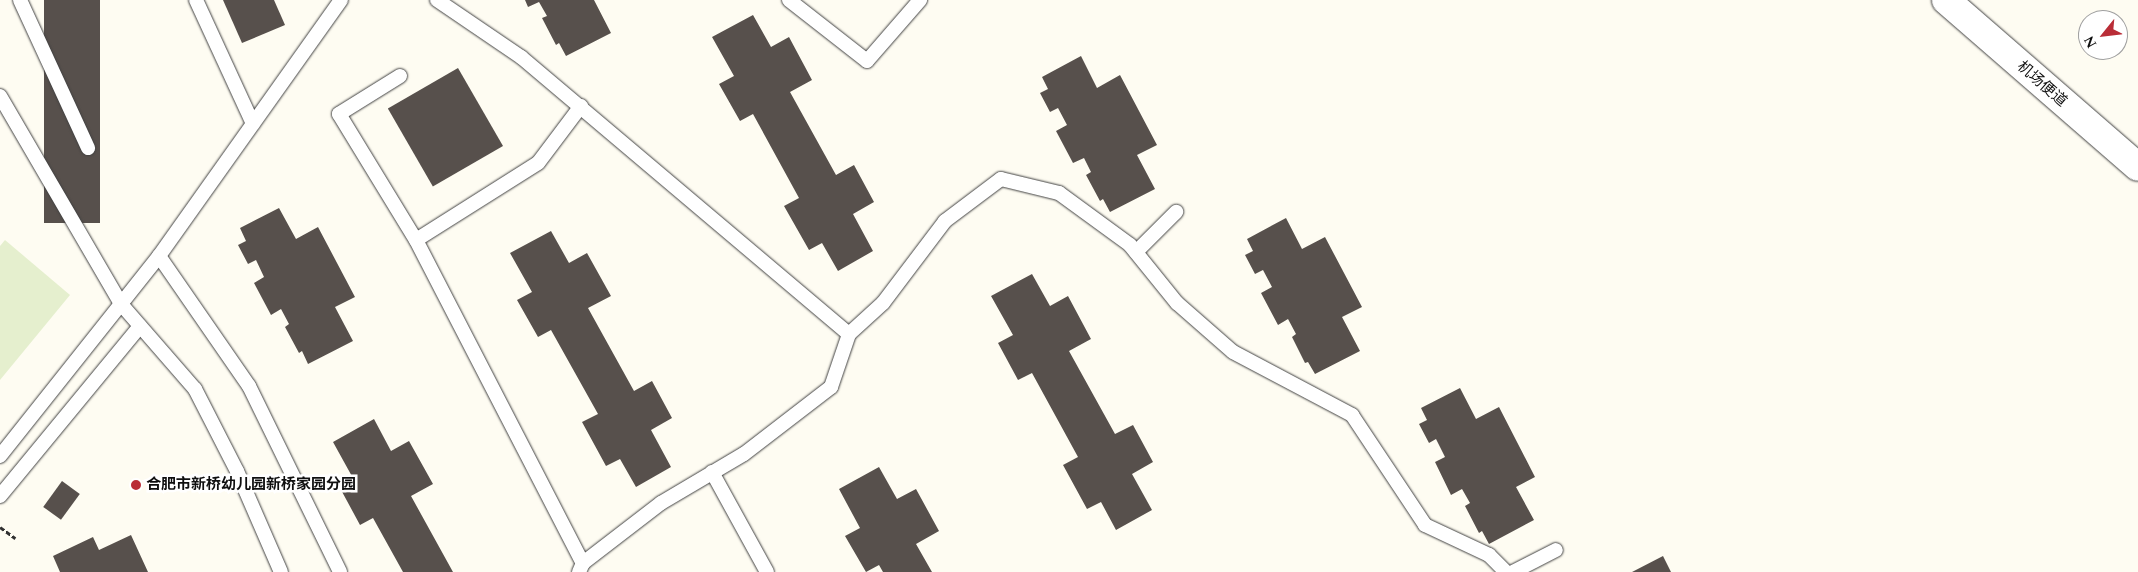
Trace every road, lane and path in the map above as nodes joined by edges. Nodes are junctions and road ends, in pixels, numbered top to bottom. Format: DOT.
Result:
graph roads {
  1 [pos="20,0"];
  2 [pos="196,0"];
  3 [pos="341,0"];
  4 [pos="436,0"];
  5 [pos="789,0"];
  6 [pos="920,0"];
  7 [pos="1946,0"];
  8 [pos="400,76"];
  9 [pos="0,96"];
  10 [pos="581,106"];
  11 [pos="253,124"];
  12 [pos="88,148"];
  13 [pos="2138,167"];
  14 [pos="1176,212"];
  15 [pos="416,240"];
  16 [pos="1136,252"];
  17 [pos="159,256"];
  18 [pos="121,304"];
  19 [pos="140,326"];
  20 [pos="849,334"];
  21 [pos="0,456"];
  22 [pos="712,472"];
  23 [pos="0,496"];
  24 [pos="0,527"];
  25 [pos="16,538"];
  26 [pos="1556,550"];
  27 [pos="581,568"];
  28 [pos="282,572"];
  29 [pos="340,572"];
  30 [pos="767,572"];
  31 [pos="1506,572"];
  32 [pos="1513,572"];
  1 -- 12 [label="lane"];
  2 -- 11 [label="lane"];
  3 -- 11 [label="lane"];
  4 -- 10 [label="lane"];
  5 -- 6 [label="lane"];
  7 -- 13 [label="street, 机场便道"];
  8 -- 15 [label="lane"];
  9 -- 18 [label="lane"];
  10 -- 15 [label="lane"];
  10 -- 20 [label="lane"];
  11 -- 17 [label="lane"];
  14 -- 16 [label="lane"];
  15 -- 27 [label="lane"];
  16 -- 20 [label="lane"];
  16 -- 31 [label="lane"];
  17 -- 18 [label="lane"];
  17 -- 29 [label="lane"];
  18 -- 19 [label="lane"];
  18 -- 21 [label="lane"];
  19 -- 23 [label="lane"];
  19 -- 28 [label="lane"];
  20 -- 22 [label="lane"];
  22 -- 27 [label="lane"];
  22 -- 30 [label="lane"];
  24 -- 25 [label="path"];
  26 -- 32 [label="lane"];
}
